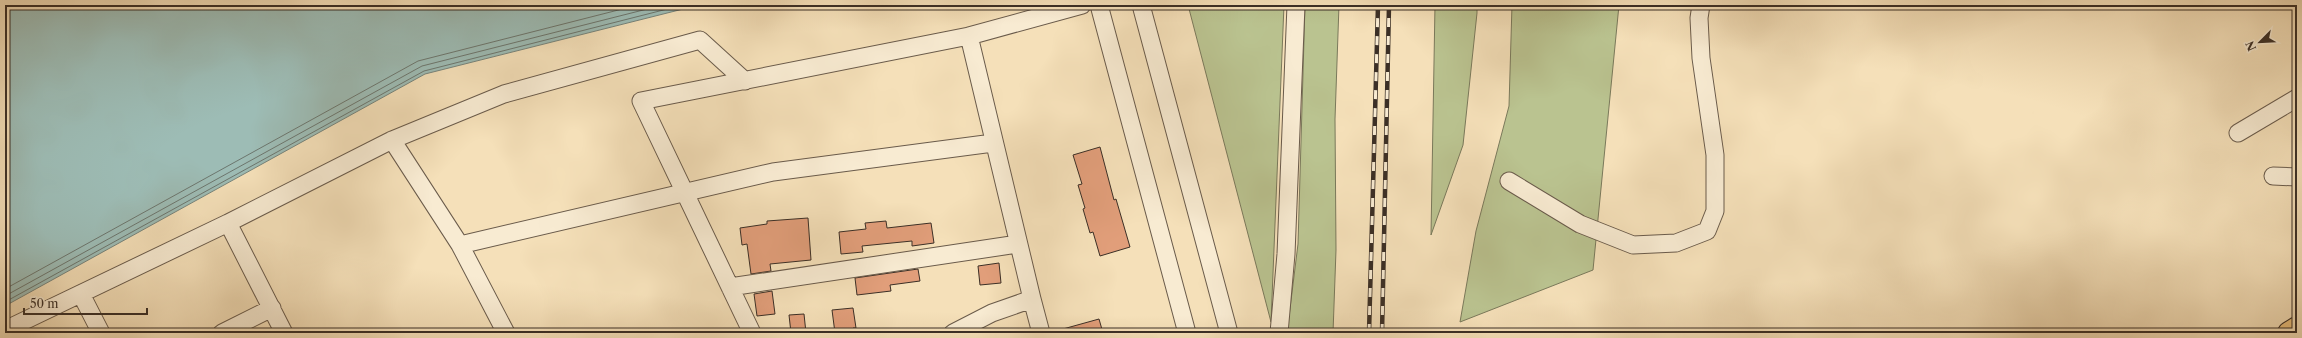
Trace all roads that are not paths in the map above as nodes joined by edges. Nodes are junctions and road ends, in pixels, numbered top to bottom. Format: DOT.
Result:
graph roads {
  1 [pos="1082,5"];
  2 [pos="1099,5"];
  3 [pos="1141,5"];
  4 [pos="1296,5"];
  5 [pos="1701,5"];
  6 [pos="969,36"];
  7 [pos="745,81"];
  8 [pos="2297,98"];
  9 [pos="2238,133"];
  10 [pos="392,140"];
  11 [pos="993,143"];
  12 [pos="2273,176"];
  13 [pos="2297,177"];
  14 [pos="1509,181"];
  15 [pos="686,193"];
  16 [pos="228,223"];
  17 [pos="1018,244"];
  18 [pos="460,245"];
  19 [pos="730,287"];
  20 [pos="81,294"];
  21 [pos="1032,299"];
  22 [pos="272,308"];
  23 [pos="2297,328"];
  24 [pos="5,330"];
  25 [pos="101,333"];
  26 [pos="222,333"];
  27 [pos="284,333"];
  28 [pos="506,333"];
  29 [pos="752,333"];
  30 [pos="953,333"];
  31 [pos="1042,333"];
  32 [pos="1187,333"];
  33 [pos="1229,333"];
  34 [pos="1279,333"];
  35 [pos="2289,333"];
  1 -- 6 [label="street"];
  2 -- 32 [label="street"];
  3 -- 33 [label="street"];
  4 -- 34 [label="street"];
  5 -- 14 [label="street"];
  6 -- 7 [label="street"];
  6 -- 11 [label="street"];
  7 -- 10 [label="street"];
  7 -- 15 [label="street"];
  8 -- 9 [label="street"];
  10 -- 16 [label="street"];
  10 -- 18 [label="street"];
  11 -- 15 [label="street"];
  11 -- 17 [label="street"];
  12 -- 13 [label="street"];
  15 -- 18 [label="street"];
  15 -- 19 [label="street"];
  16 -- 20 [label="street"];
  16 -- 22 [label="street"];
  17 -- 19 [label="street"];
  17 -- 21 [label="street"];
  18 -- 28 [label="street"];
  19 -- 29 [label="street"];
  20 -- 24 [label="street"];
  20 -- 25 [label="street"];
  21 -- 30 [label="street"];
  21 -- 31 [label="street"];
  22 -- 26 [label="street"];
  22 -- 27 [label="street"];
  23 -- 35 [label="main road"];
}
